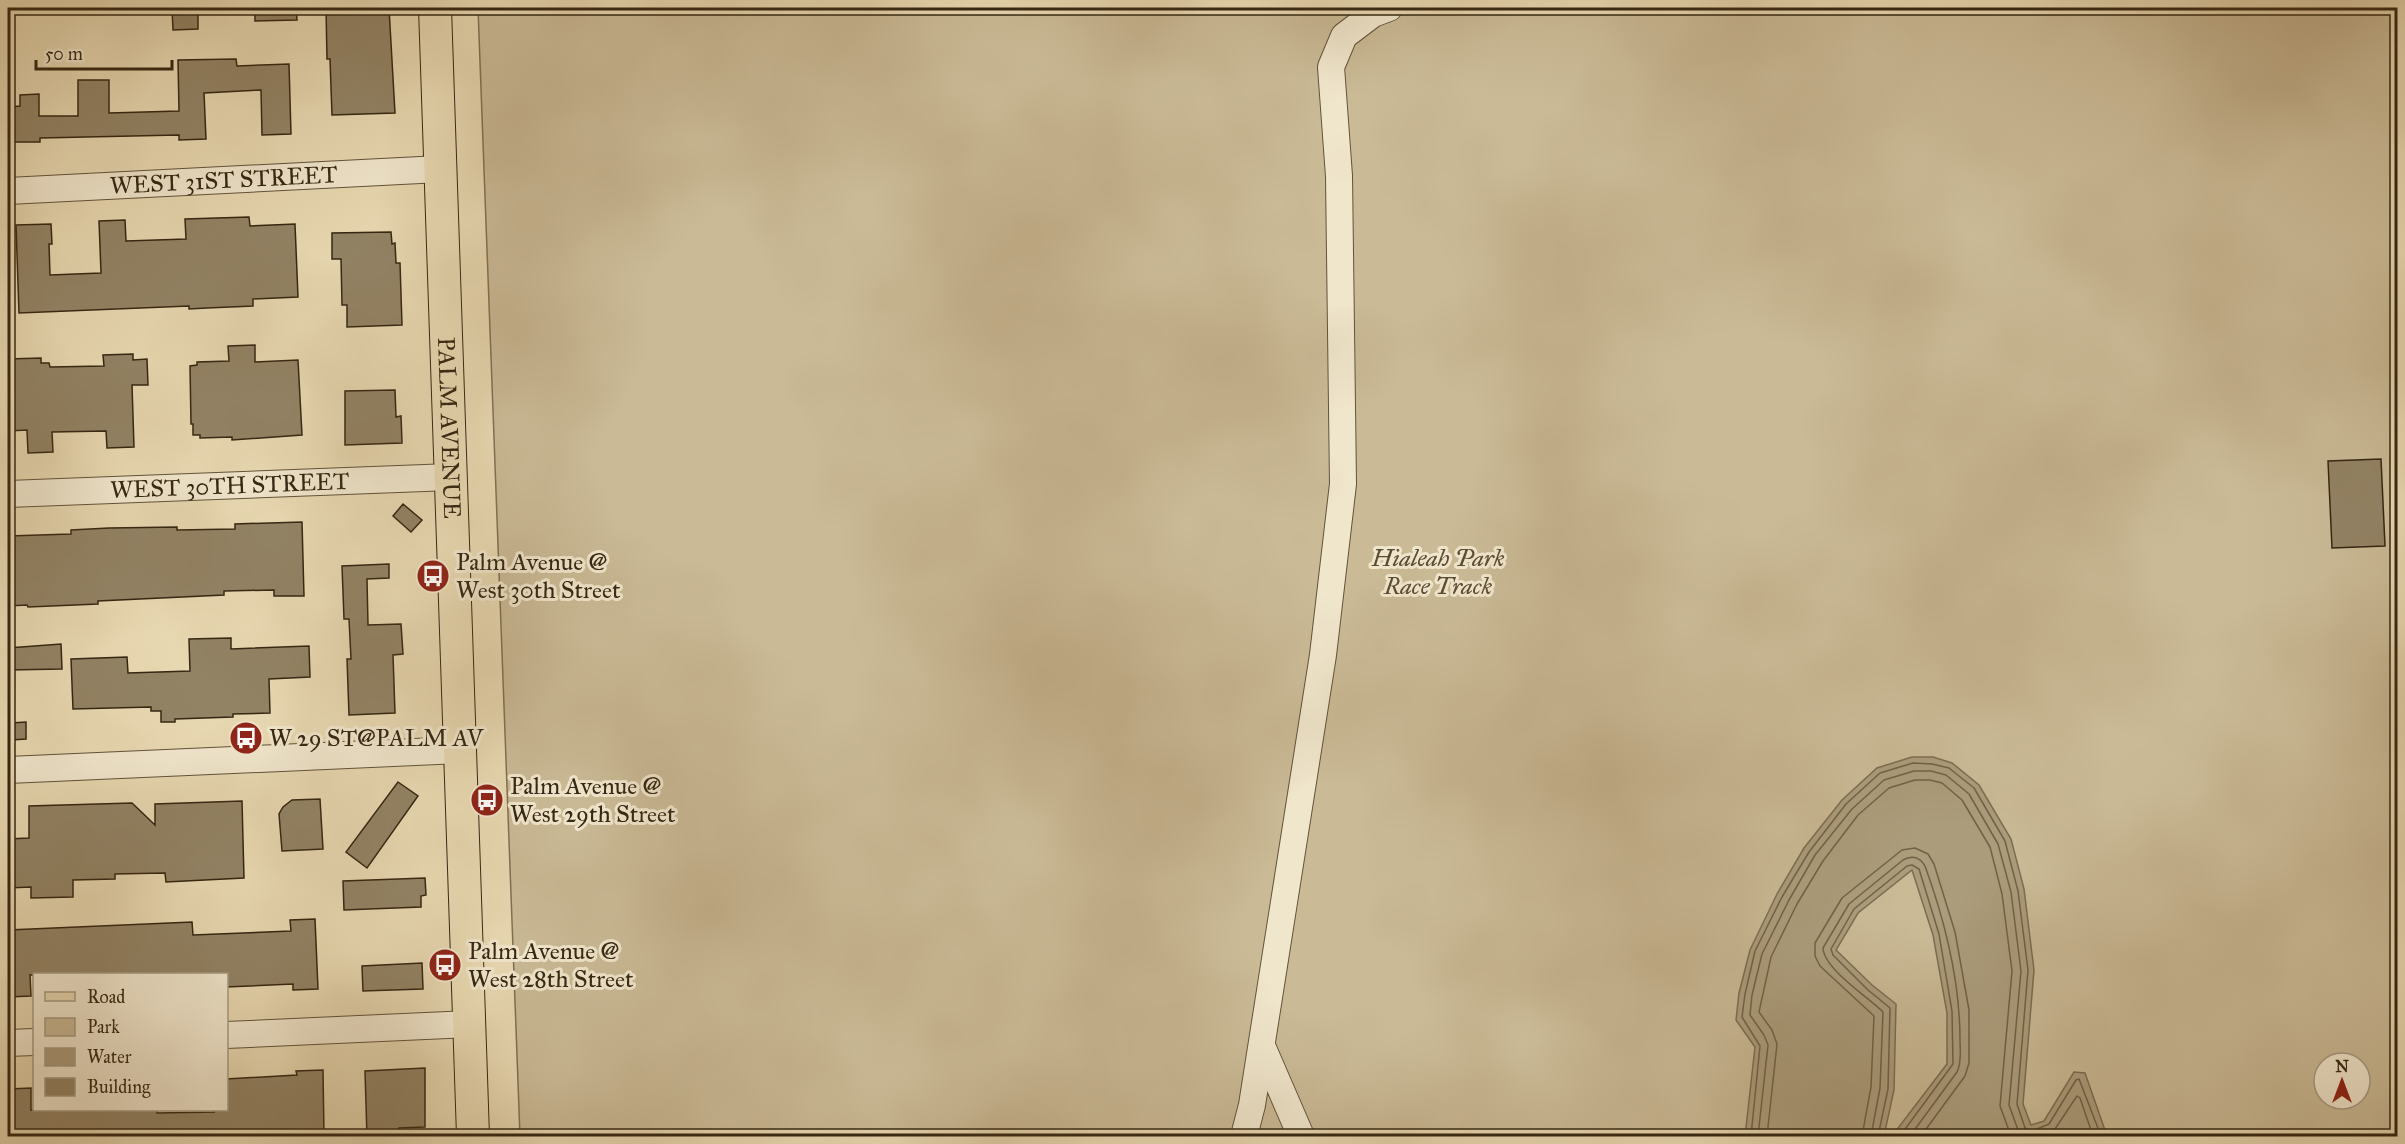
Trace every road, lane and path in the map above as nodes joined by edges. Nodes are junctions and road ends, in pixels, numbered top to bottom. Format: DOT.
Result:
graph roads {
  1 [pos="435,8"];
  2 [pos="1389,8"];
  3 [pos="440,169"];
  4 [pos="8,191"];
  5 [pos="451,477"];
  6 [pos="8,494"];
  7 [pos="460,750"];
  8 [pos="8,770"];
  9 [pos="470,1024"];
  10 [pos="228,1035"];
  11 [pos="33,1042"];
  12 [pos="8,1043"];
  13 [pos="1262,1046"];
  14 [pos="473,1137"];
  15 [pos="1244,1137"];
  16 [pos="1301,1137"];
  1 -- 3 [label="main road, PALM AVENUE"];
  2 -- 13 [label="street"];
  3 -- 4 [label="street, WEST 31ST STREET"];
  3 -- 5 [label="main road, PALM AVENUE"];
  5 -- 6 [label="street, WEST 30TH STREET"];
  5 -- 7 [label="main road, PALM AVENUE"];
  7 -- 8 [label="street"];
  7 -- 9 [label="main road, PALM AVENUE"];
  9 -- 10 [label="street"];
  9 -- 14 [label="main road, PALM AVENUE"];
  11 -- 12 [label="street"];
  13 -- 15 [label="street"];
  13 -- 16 [label="street"];
}
